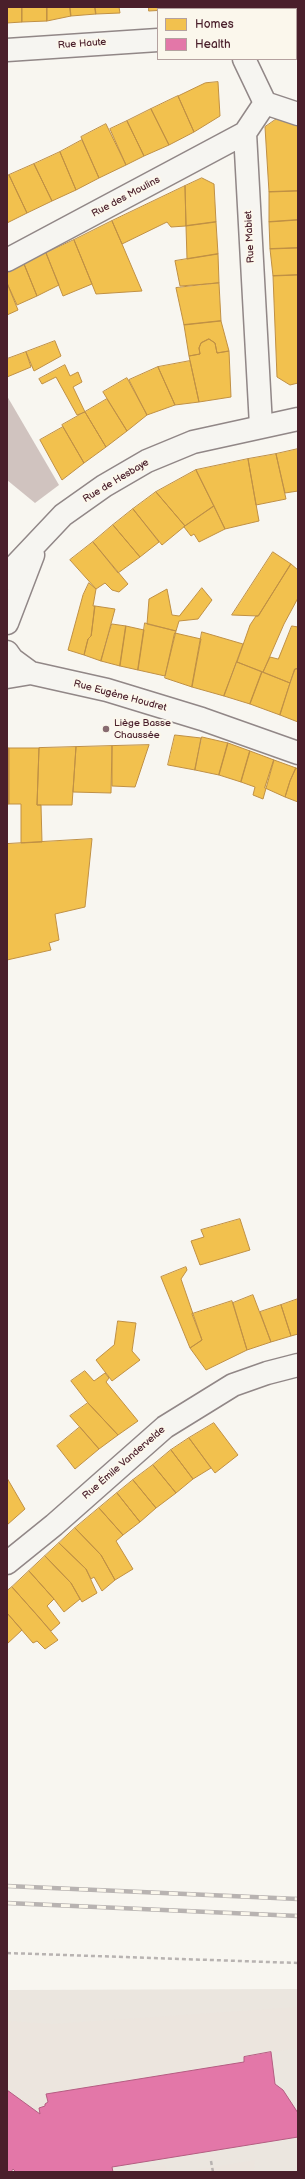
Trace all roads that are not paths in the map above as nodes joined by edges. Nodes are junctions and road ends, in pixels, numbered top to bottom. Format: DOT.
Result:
graph roads {
  1 [pos="157,40"];
  2 [pos="7,50"];
  3 [pos="244,60"];
  4 [pos="265,103"];
  5 [pos="298,114"];
  6 [pos="244,133"];
  7 [pos="7,260"];
  8 [pos="298,419"];
  9 [pos="261,426"];
  10 [pos="39,541"];
  11 [pos="7,578"];
  12 [pos="7,623"];
  13 [pos="7,652"];
  14 [pos="31,674"];
  15 [pos="7,677"];
  16 [pos="298,753"];
  17 [pos="298,1365"];
  18 [pos="7,1563"];
  1 -- 2 [label="main road, Rue Haute"];
  3 -- 4 [label="main road"];
  4 -- 5 [label="main road"];
  4 -- 6 [label="main road"];
  6 -- 7 [label="main road, Rue des Moulins"];
  6 -- 9 [label="main road, Rue Mabiet"];
  8 -- 9 [label="main road, Rue de Hesbaye"];
  9 -- 10 [label="main road, Rue de Hesbaye"];
  10 -- 11 [label="main road, Rue de Hesbaye"];
  10 -- 12 [label="main road, Rue de Hesbaye"];
  13 -- 14 [label="main road"];
  14 -- 15 [label="main road"];
  14 -- 16 [label="main road, Rue Eugène Houdret"];
  17 -- 18 [label="main road, Rue Émile Vandervelde"];
}
